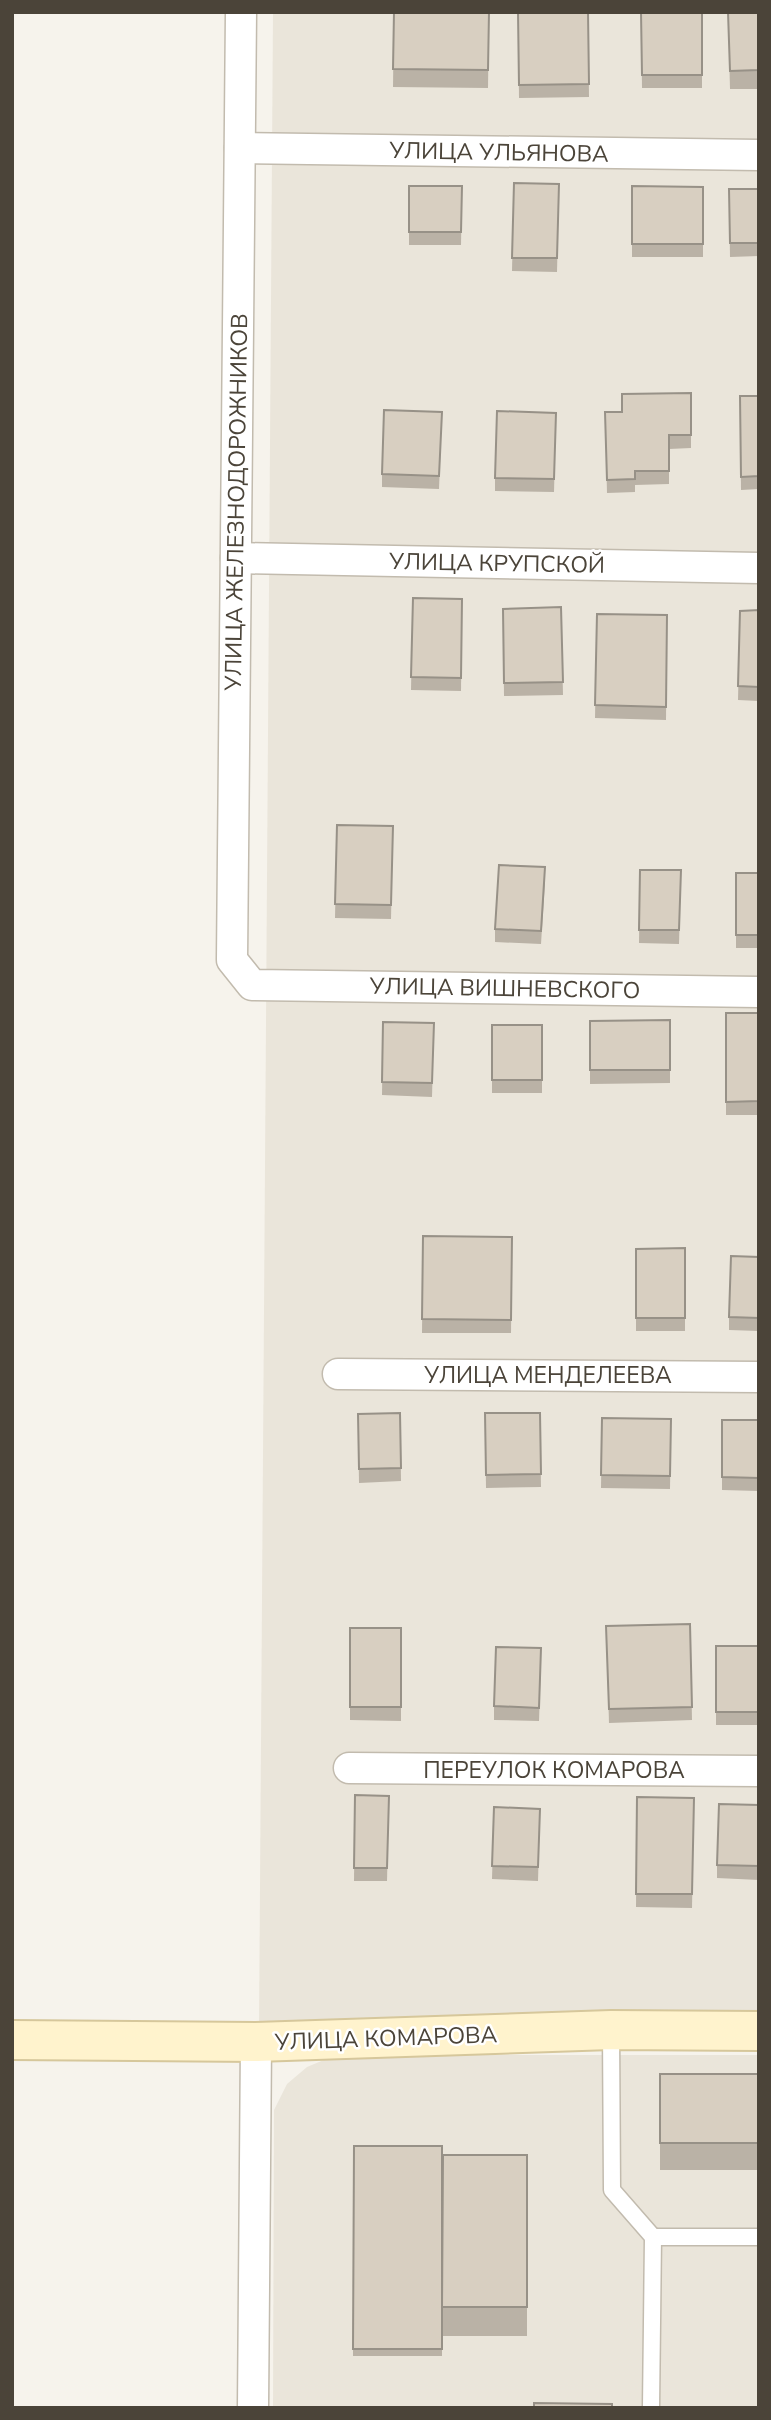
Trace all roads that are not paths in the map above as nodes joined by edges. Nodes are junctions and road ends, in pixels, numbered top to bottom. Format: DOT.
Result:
graph roads {
  1 [pos="241,12"];
  2 [pos="240,149"];
  3 [pos="759,155"];
  4 [pos="236,558"];
  5 [pos="759,568"];
  6 [pos="252,985"];
  7 [pos="759,992"];
  8 [pos="338,1374"];
  9 [pos="759,1377"];
  10 [pos="349,1768"];
  11 [pos="759,1771"];
  12 [pos="611,2030"];
  13 [pos="759,2031"];
  14 [pos="12,2040"];
  15 [pos="256,2042"];
  16 [pos="653,2237"];
  17 [pos="759,2237"];
  18 [pos="253,2408"];
  19 [pos="651,2408"];
  1 -- 2 [label="street, УЛИЦА ЖЕЛЕЗНОДОРОЖНИКОВ"];
  2 -- 3 [label="street, УЛИЦА УЛЬЯНОВА"];
  2 -- 4 [label="street, УЛИЦА ЖЕЛЕЗНОДОРОЖНИКОВ"];
  4 -- 5 [label="street, УЛИЦА КРУПСКОЙ"];
  4 -- 6 [label="street, УЛИЦА ЖЕЛЕЗНОДОРОЖНИКОВ"];
  6 -- 7 [label="street, УЛИЦА ВИШНЕВСКОГО"];
  8 -- 9 [label="street, УЛИЦА МЕНДЕЛЕЕВА"];
  10 -- 11 [label="street, ПЕРЕУЛОК КОМАРОВА"];
  12 -- 13 [label="street, УЛИЦА КОМАРОВА"];
  12 -- 15 [label="street, УЛИЦА КОМАРОВА"];
  12 -- 16 [label="lane"];
  14 -- 15 [label="street, УЛИЦА КОМАРОВА"];
  15 -- 18 [label="street"];
  16 -- 17 [label="lane"];
  16 -- 19 [label="lane"];
}
